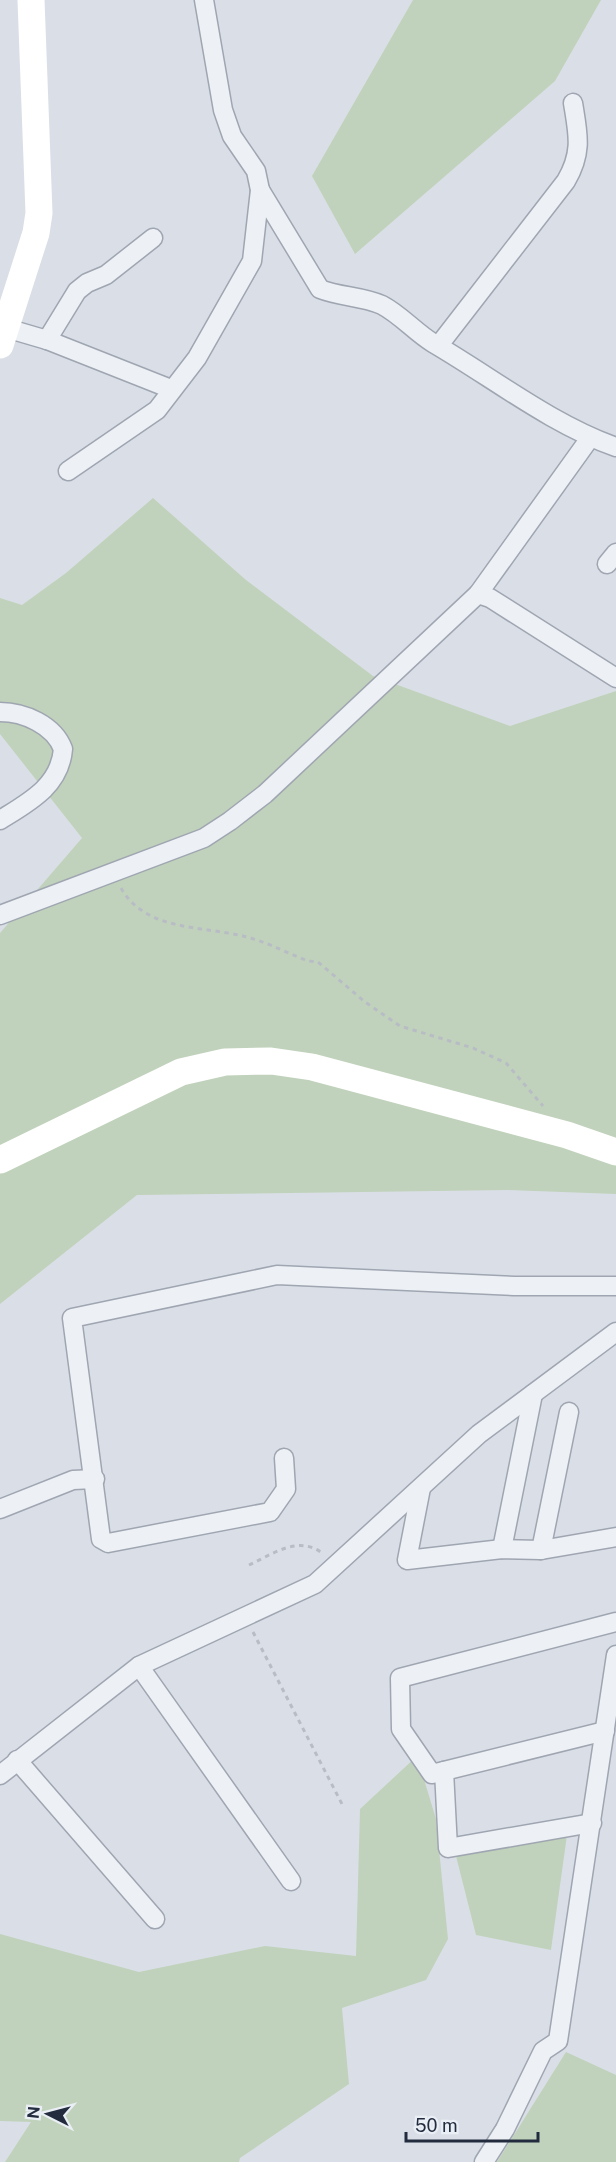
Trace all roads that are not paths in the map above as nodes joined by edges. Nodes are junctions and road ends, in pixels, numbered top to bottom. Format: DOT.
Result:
graph roads {
  1 [pos="31,0"];
  2 [pos="204,0"];
  3 [pos="573,103"];
  4 [pos="260,190"];
  5 [pos="153,238"];
  6 [pos="3,337"];
  7 [pos="47,340"];
  8 [pos="439,345"];
  9 [pos="171,389"];
  10 [pos="591,438"];
  11 [pos="616,447"];
  12 [pos="68,471"];
  13 [pos="478,594"];
  14 [pos="616,678"];
  15 [pos="0,711"];
  16 [pos="0,820"];
  17 [pos="0,915"];
  18 [pos="616,1152"];
  19 [pos="0,1160"];
  20 [pos="616,1286"];
  21 [pos="616,1332"];
  22 [pos="532,1394"];
  23 [pos="569,1412"];
  24 [pos="284,1458"];
  25 [pos="95,1479"];
  26 [pos="421,1488"];
  27 [pos="0,1509"];
  28 [pos="616,1537"];
  29 [pos="502,1549"];
  30 [pos="541,1550"];
  31 [pos="616,1622"];
  32 [pos="616,1655"];
  33 [pos="139,1666"];
  34 [pos="605,1731"];
  35 [pos="17,1760"];
  36 [pos="444,1771"];
  37 [pos="0,1775"];
  38 [pos="592,1823"];
  39 [pos="291,1881"];
  40 [pos="155,1919"];
  41 [pos="484,2162"];
  1 -- 6 [label="street"];
  2 -- 4 [label="street"];
  3 -- 8 [label="street"];
  4 -- 8 [label="street"];
  4 -- 9 [label="street"];
  5 -- 7 [label="street"];
  6 -- 7 [label="street"];
  7 -- 9 [label="street"];
  8 -- 10 [label="street"];
  9 -- 12 [label="street"];
  10 -- 11 [label="street"];
  10 -- 13 [label="street"];
  13 -- 14 [label="street"];
  13 -- 17 [label="street"];
  15 -- 16 [label="street"];
  18 -- 19 [label="street"];
  20 -- 25 [label="street"];
  21 -- 22 [label="street"];
  22 -- 26 [label="street"];
  22 -- 29 [label="street"];
  23 -- 30 [label="street"];
  24 -- 25 [label="street"];
  25 -- 27 [label="street"];
  26 -- 29 [label="street"];
  26 -- 33 [label="street"];
  28 -- 30 [label="street"];
  29 -- 30 [label="street"];
  31 -- 36 [label="street"];
  32 -- 34 [label="street"];
  33 -- 35 [label="street"];
  33 -- 39 [label="street"];
  34 -- 36 [label="street"];
  34 -- 38 [label="street"];
  35 -- 37 [label="street"];
  35 -- 40 [label="street"];
  36 -- 38 [label="street"];
  38 -- 41 [label="street"];
}
